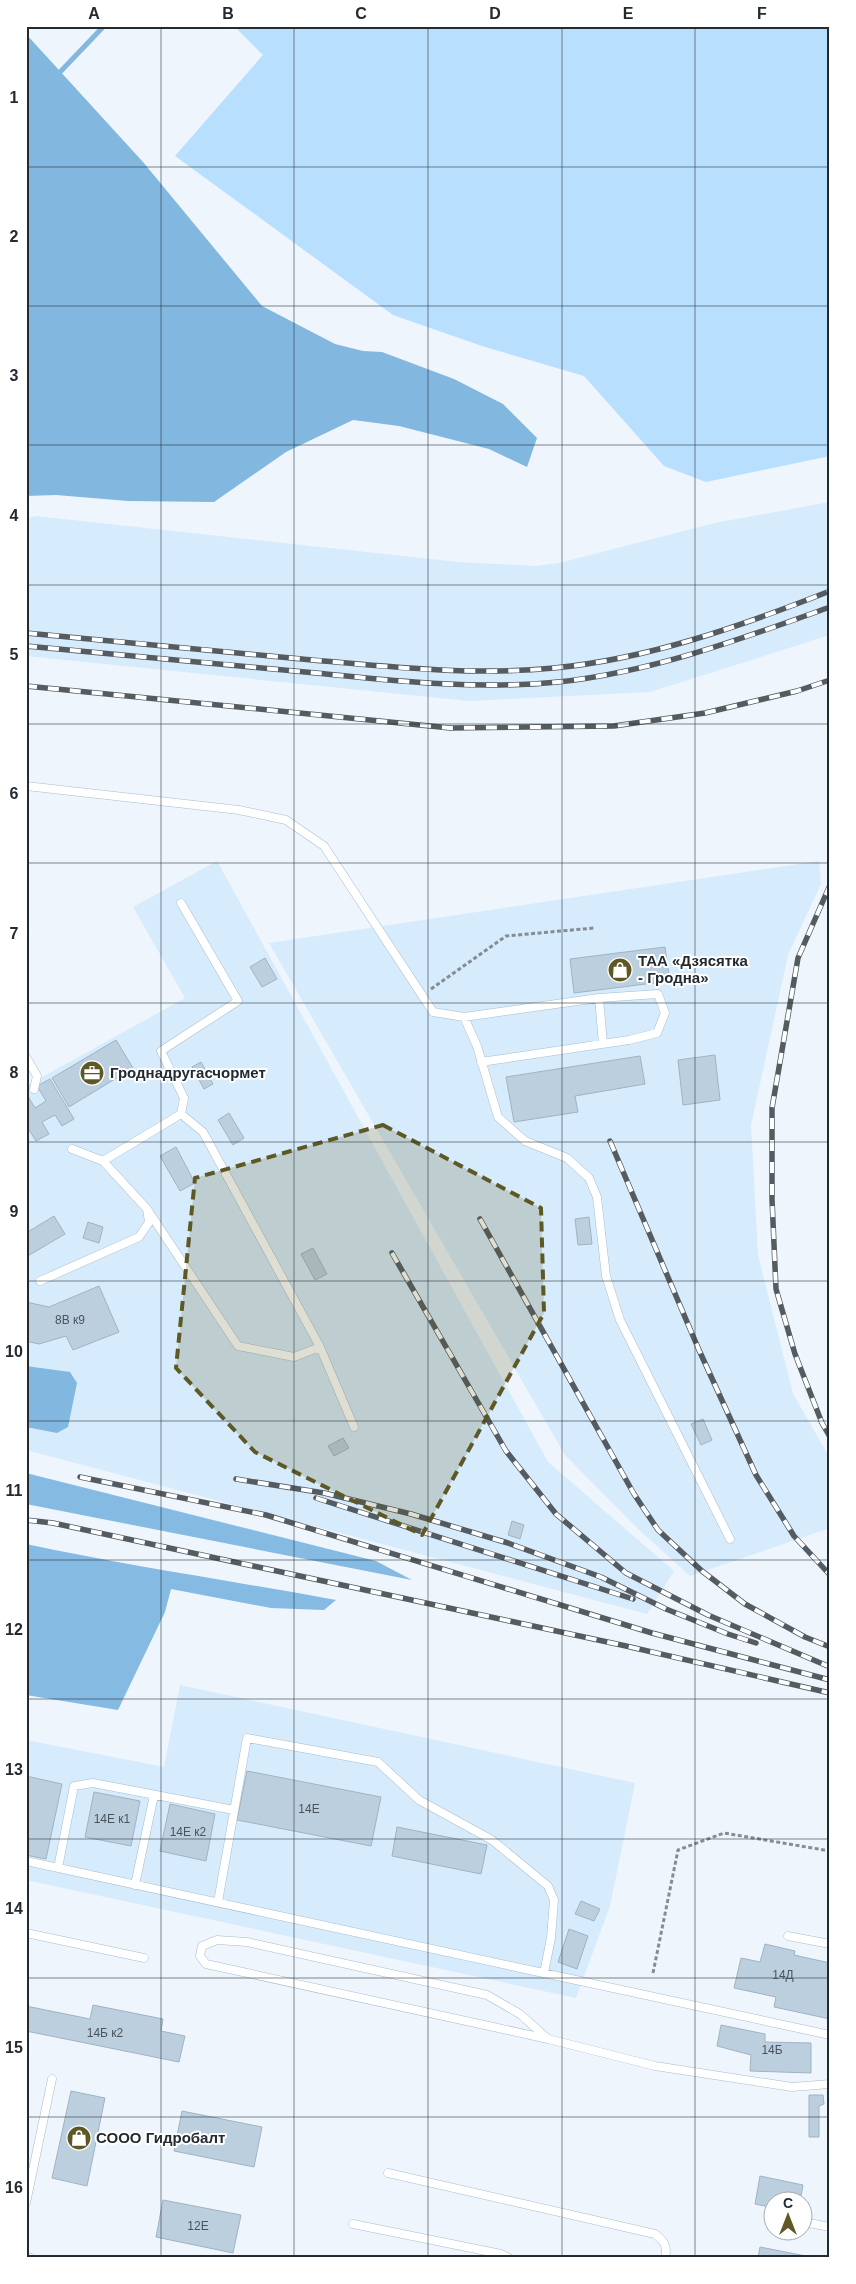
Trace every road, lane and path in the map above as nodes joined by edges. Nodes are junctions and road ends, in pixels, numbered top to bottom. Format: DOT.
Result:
graph roads {
  1 [pos="26,786"];
  2 [pos="181,903"];
  3 [pos="594,928"];
  4 [pos="423,995"];
  5 [pos="599,998"];
  6 [pos="464,1016"];
  7 [pos="603,1044"];
  8 [pos="26,1058"];
  9 [pos="481,1062"];
  10 [pos="34,1089"];
  11 [pos="181,1114"];
  12 [pos="72,1149"];
  13 [pos="103,1161"];
  14 [pos="147,1209"];
  15 [pos="40,1281"];
  16 [pos="320,1347"];
  17 [pos="354,1427"];
  18 [pos="730,1539"];
  19 [pos="154,1795"];
  20 [pos="234,1810"];
  21 [pos="830,1851"];
  22 [pos="26,1861"];
  23 [pos="58,1868"];
  24 [pos="135,1885"];
  25 [pos="218,1902"];
  26 [pos="26,1933"];
  27 [pos="788,1936"];
  28 [pos="830,1944"];
  29 [pos="144,1958"];
  30 [pos="544,1973"];
  31 [pos="653,1973"];
  32 [pos="830,2035"];
  33 [pos="548,2039"];
  34 [pos="52,2080"];
  35 [pos="830,2084"];
  36 [pos="388,2173"];
  37 [pos="26,2203"];
  38 [pos="353,2224"];
  39 [pos="814,2224"];
  40 [pos="830,2227"];
  41 [pos="26,2257"];
  42 [pos="31,2258"];
  43 [pos="509,2258"];
  44 [pos="665,2258"];
  1 -- 4 [label="lane"];
  2 -- 11 [label="lane"];
  3 -- 4 [label="path"];
  4 -- 6 [label="lane"];
  5 -- 6 [label="lane"];
  5 -- 7 [label="lane"];
  5 -- 7 [label="lane"];
  6 -- 9 [label="lane"];
  7 -- 9 [label="lane"];
  8 -- 10 [label="lane"];
  9 -- 18 [label="lane"];
  11 -- 13 [label="lane"];
  11 -- 16 [label="lane"];
  12 -- 13 [label="lane"];
  13 -- 14 [label="lane"];
  14 -- 15 [label="lane"];
  14 -- 16 [label="lane"];
  16 -- 17 [label="lane"];
  19 -- 20 [label="lane"];
  19 -- 23 [label="lane"];
  19 -- 24 [label="lane"];
  20 -- 25 [label="lane"];
  20 -- 30 [label="lane"];
  21 -- 31 [label="path"];
  22 -- 23 [label="lane"];
  23 -- 24 [label="lane"];
  24 -- 25 [label="lane"];
  25 -- 30 [label="lane"];
  26 -- 29 [label="lane"];
  27 -- 28 [label="lane"];
  30 -- 32 [label="lane"];
  33 -- 33 [label="lane"];
  33 -- 35 [label="lane"];
  34 -- 37 [label="lane"];
  36 -- 44 [label="lane"];
  38 -- 43 [label="lane"];
  39 -- 40 [label="lane"];
  41 -- 42 [label="lane"];
}
